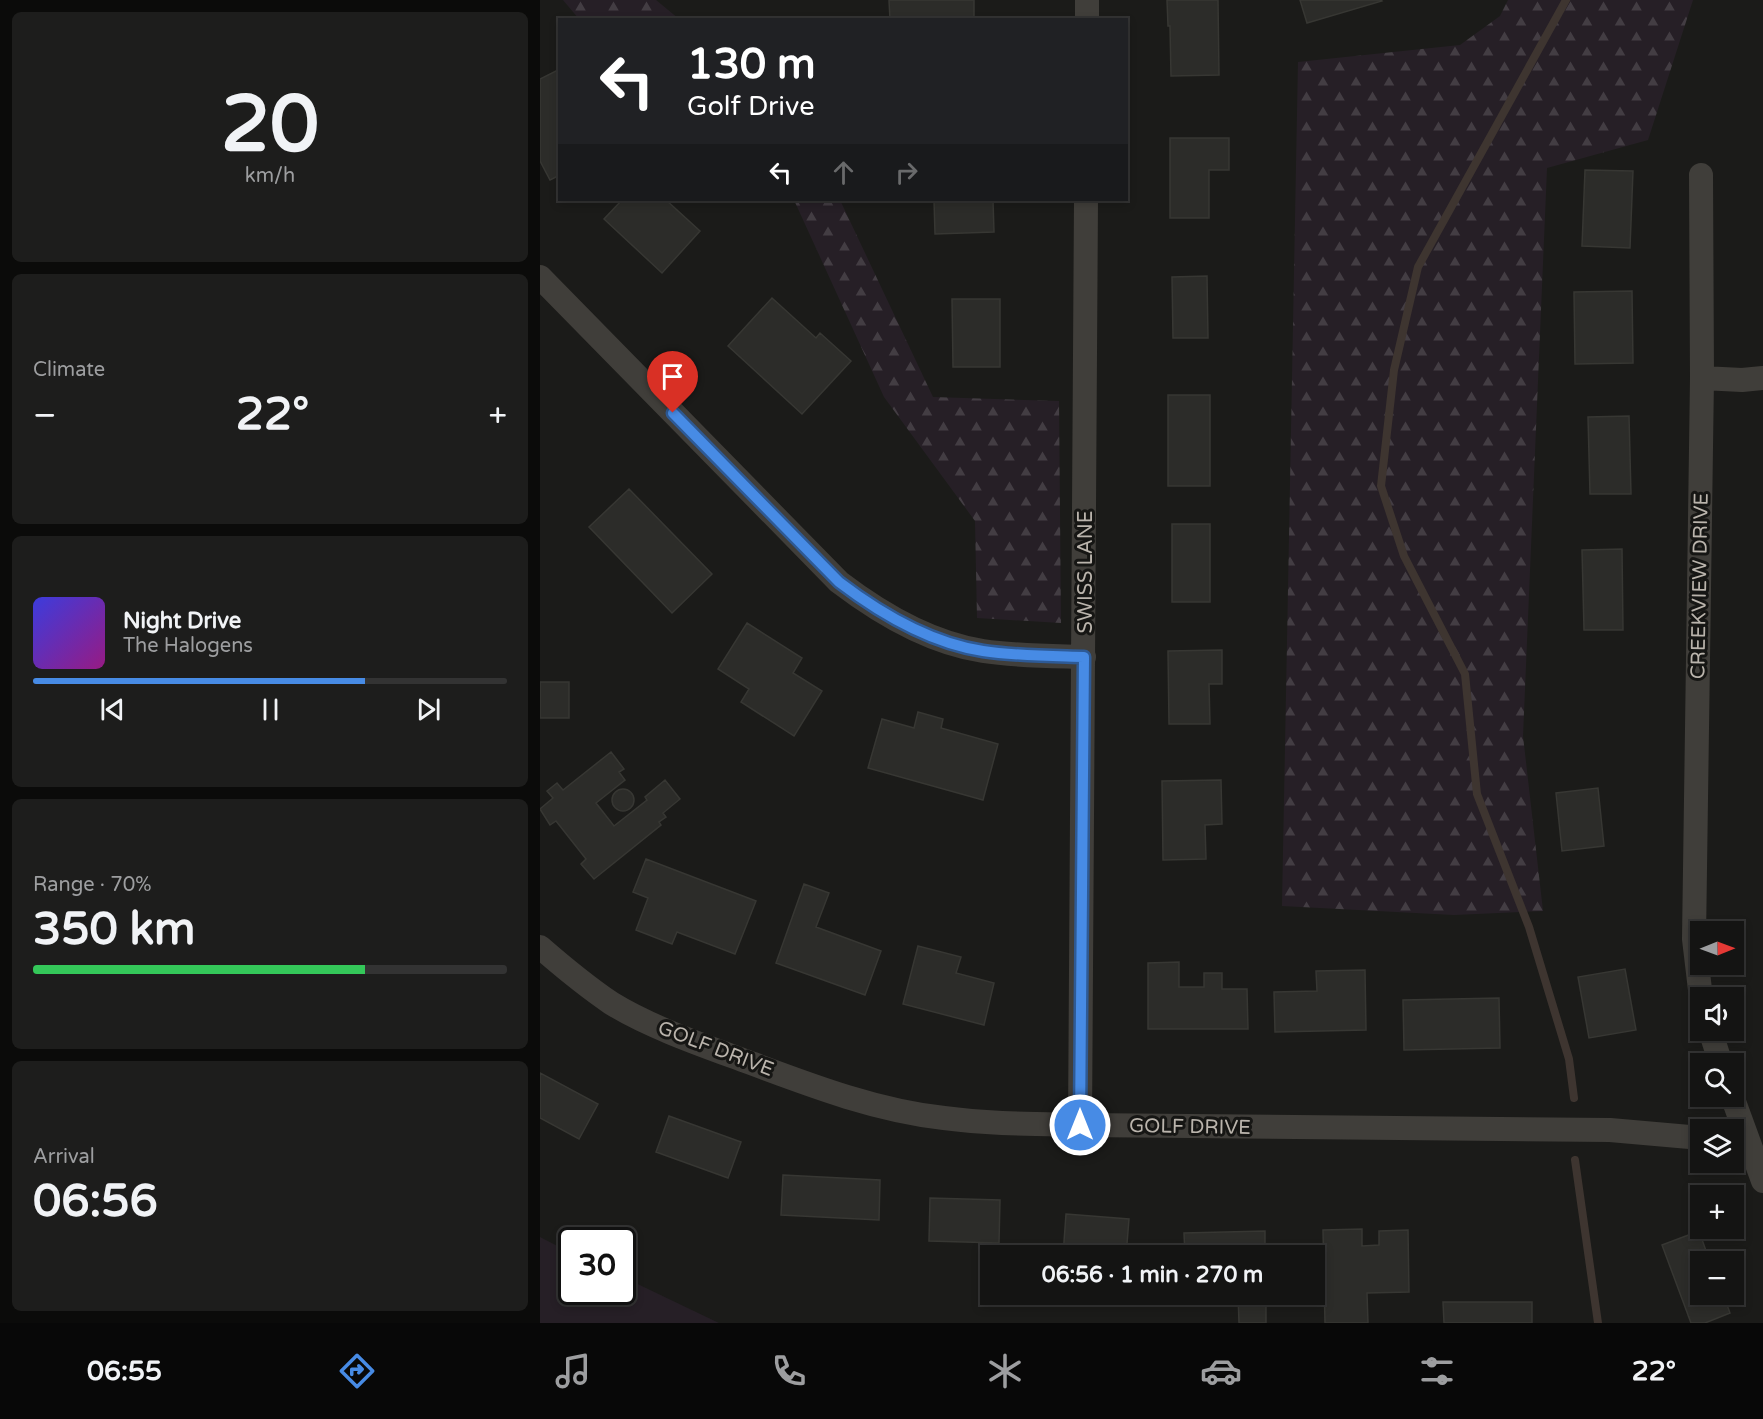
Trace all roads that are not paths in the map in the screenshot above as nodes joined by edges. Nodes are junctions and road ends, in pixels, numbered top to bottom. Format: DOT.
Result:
graph roads {
  1 [pos="1087,0"];
  2 [pos="1087,18"];
  3 [pos="1701,175"];
  4 [pos="1086,201"];
  5 [pos="540,277"];
  6 [pos="1702,378"];
  7 [pos="1763,378"];
  8 [pos="1084,657"];
  9 [pos="540,947"];
  10 [pos="1700,987"];
  11 [pos="1080,1125"];
  12 [pos="1690,1137"];
  13 [pos="1744,1147"];
  14 [pos="1763,1181"];
  1 -- 2 [label="street"];
  3 -- 6 [label="street, CREEKVIEW DRIVE"];
  4 -- 8 [label="street, SWISS LANE"];
  5 -- 8 [label="street"];
  6 -- 7 [label="street"];
  6 -- 10 [label="street, CREEKVIEW DRIVE"];
  8 -- 11 [label="street, SWISS LANE"];
  9 -- 11 [label="street, GOLF DRIVE"];
  11 -- 12 [label="street, GOLF DRIVE"];
  13 -- 14 [label="street"];
}
